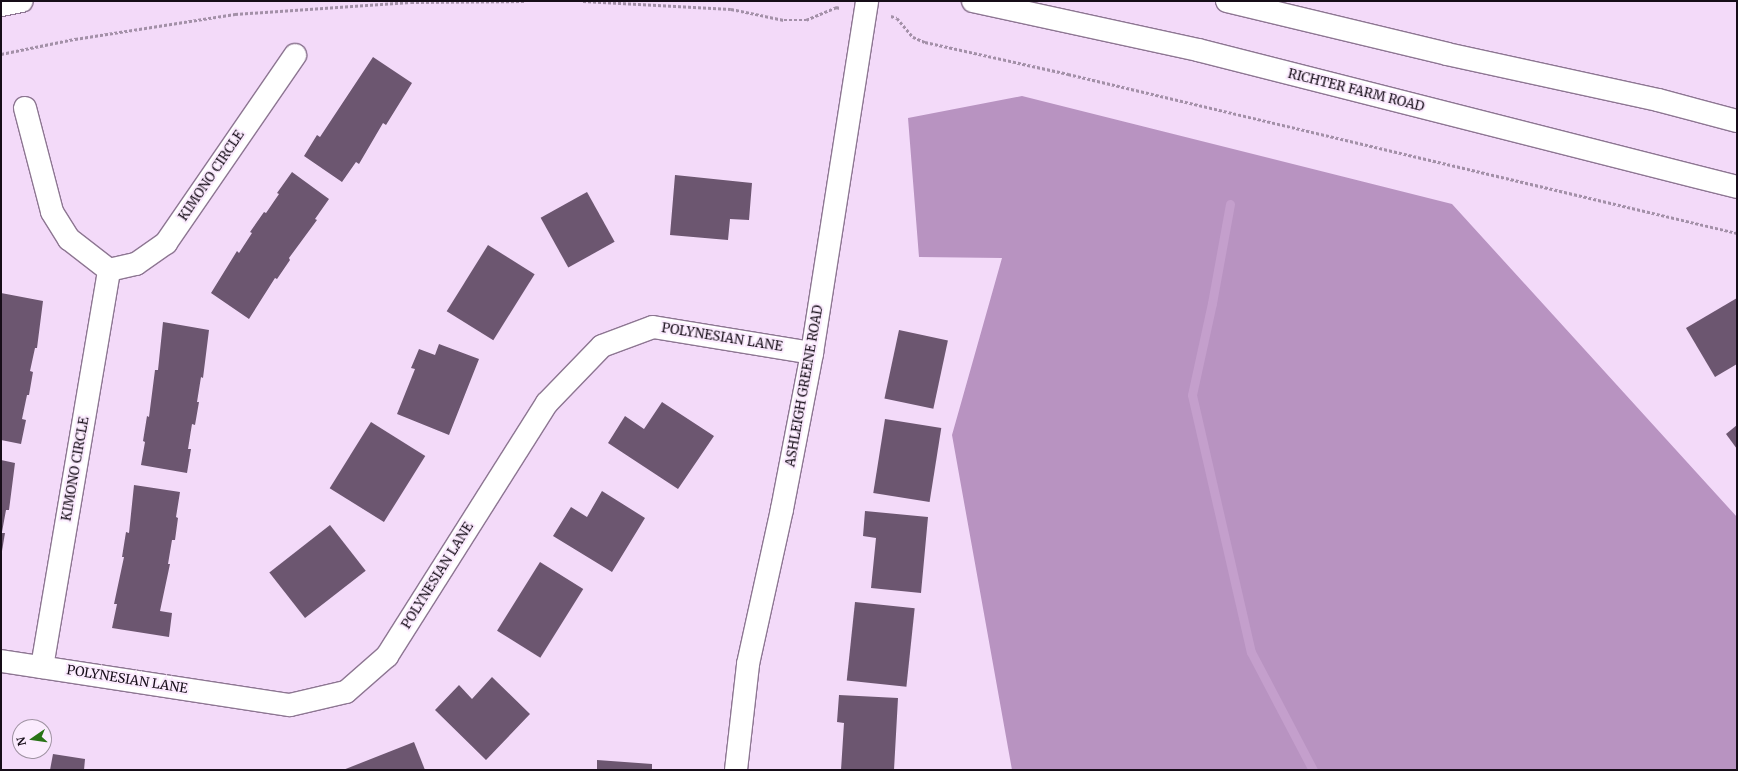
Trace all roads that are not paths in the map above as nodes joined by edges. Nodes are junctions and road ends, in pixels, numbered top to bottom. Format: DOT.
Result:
graph roads {
  1 [pos="22,1"];
  2 [pos="973,1"];
  3 [pos="1226,1"];
  4 [pos="1,6"];
  5 [pos="866,6"];
  6 [pos="295,55"];
  7 [pos="25,108"];
  8 [pos="1737,121"];
  9 [pos="1737,187"];
  10 [pos="109,270"];
  11 [pos="812,353"];
  12 [pos="1,661"];
  13 [pos="42,667"];
  14 [pos="736,770"];
  1 -- 4 [label="street"];
  2 -- 9 [label="street, RICHTER FARM ROAD"];
  3 -- 8 [label="street"];
  5 -- 11 [label="street, ASHLEIGH GREENE ROAD"];
  6 -- 10 [label="street, KIMONO CIRCLE"];
  7 -- 10 [label="street"];
  10 -- 13 [label="street, KIMONO CIRCLE"];
  11 -- 13 [label="street, POLYNESIAN LANE"];
  11 -- 14 [label="street, ASHLEIGH GREENE ROAD"];
  12 -- 13 [label="street, POLYNESIAN LANE"];
}
